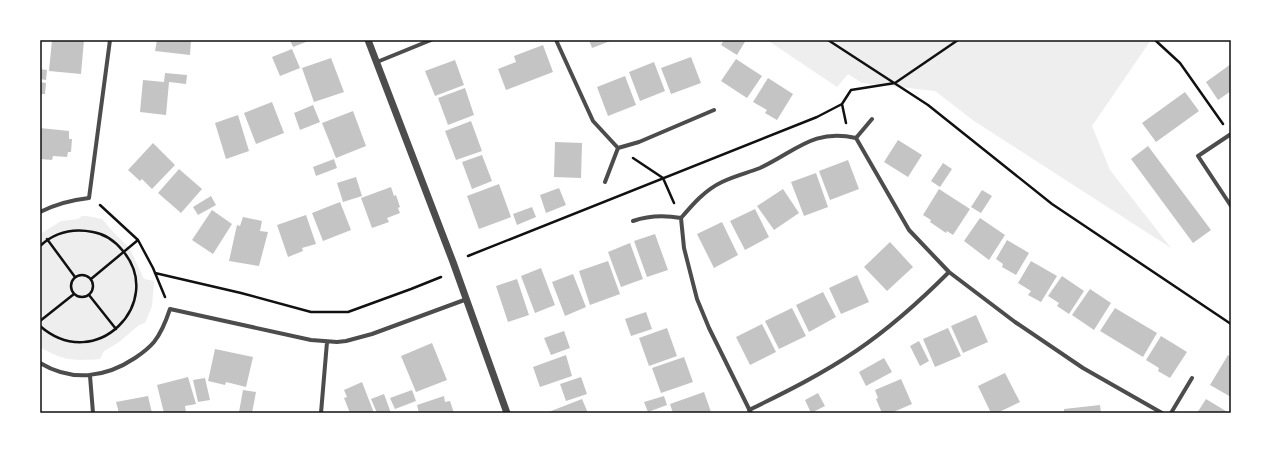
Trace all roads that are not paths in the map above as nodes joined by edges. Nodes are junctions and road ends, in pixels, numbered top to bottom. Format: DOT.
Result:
graph roads {
  1 [pos="110,40"];
  2 [pos="368,40"];
  3 [pos="431,40"];
  4 [pos="556,40"];
  5 [pos="377,62"];
  6 [pos="714,110"];
  7 [pos="872,119"];
  8 [pos="1230,134"];
  9 [pos="856,138"];
  10 [pos="618,148"];
  11 [pos="605,182"];
  12 [pos="1231,206"];
  13 [pos="40,212"];
  14 [pos="681,218"];
  15 [pos="633,221"];
  16 [pos="949,272"];
  17 [pos="467,299"];
  18 [pos="327,342"];
  19 [pos="40,363"];
  20 [pos="90,376"];
  21 [pos="1192,378"];
  22 [pos="750,412"];
  23 [pos="94,413"];
  24 [pos="321,413"];
  25 [pos="507,413"];
  26 [pos="1162,413"];
  27 [pos="1171,413"];
  1 -- 13 [label="street"];
  2 -- 5 [label="street"];
  3 -- 5 [label="street"];
  4 -- 10 [label="street"];
  5 -- 17 [label="street"];
  6 -- 10 [label="street"];
  7 -- 9 [label="street"];
  8 -- 12 [label="street"];
  9 -- 14 [label="street"];
  9 -- 16 [label="street"];
  10 -- 11 [label="street"];
  14 -- 15 [label="street"];
  14 -- 22 [label="street"];
  16 -- 22 [label="street"];
  16 -- 26 [label="street"];
  17 -- 18 [label="street"];
  17 -- 25 [label="street"];
  18 -- 20 [label="street"];
  18 -- 24 [label="street"];
  19 -- 20 [label="street"];
  20 -- 23 [label="street"];
  21 -- 27 [label="street"];
}
